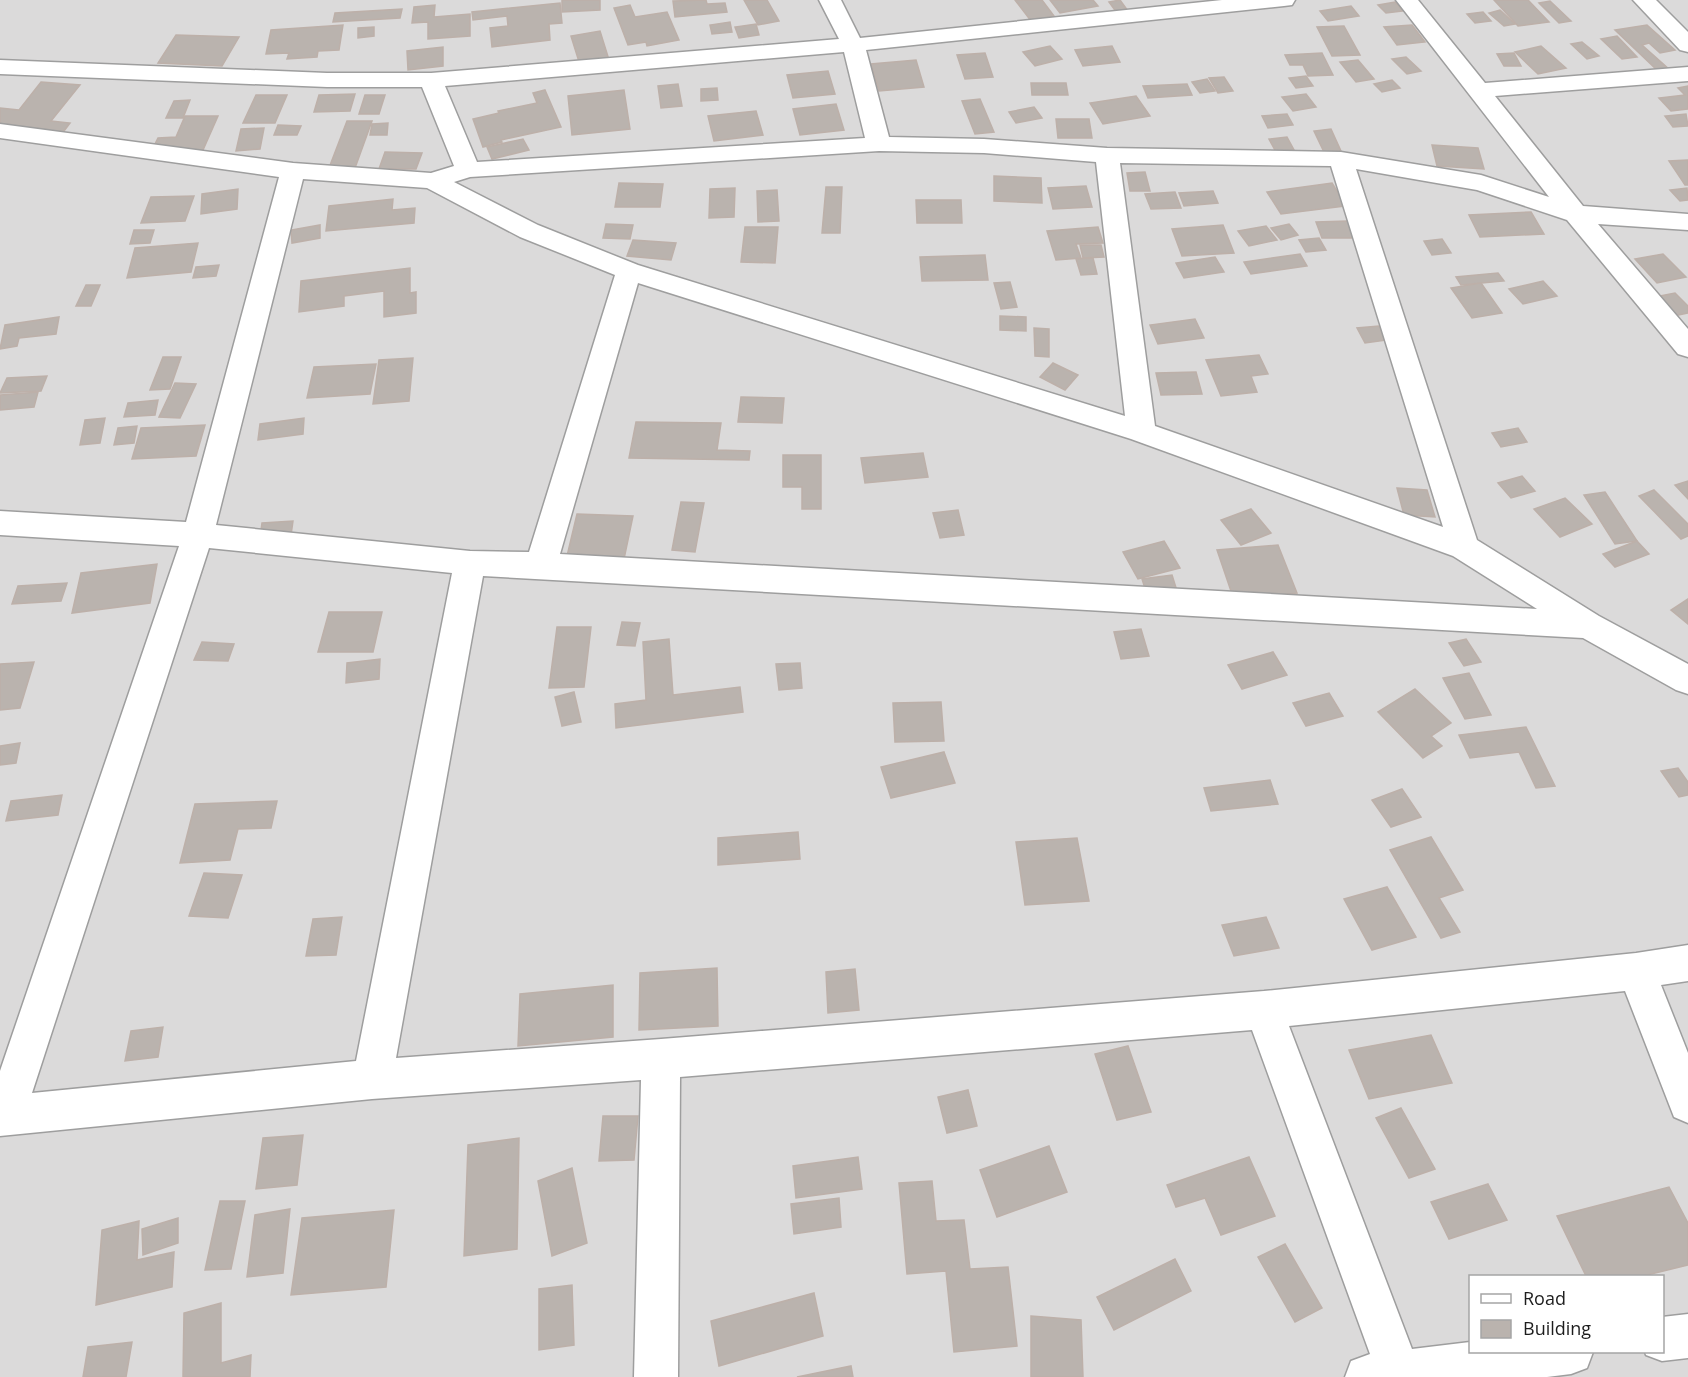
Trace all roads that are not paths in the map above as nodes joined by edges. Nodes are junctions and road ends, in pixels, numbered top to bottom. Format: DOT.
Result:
graph roads {
  1 [pos="830,0"];
  2 [pos="1284,0"];
  3 [pos="1407,0"];
  4 [pos="1644,0"];
  5 [pos="853,45"];
  6 [pos="1688,45"];
  7 [pos="0,67"];
  8 [pos="1688,74"];
  9 [pos="431,80"];
  10 [pos="1476,90"];
  11 [pos="0,131"];
  12 [pos="879,144"];
  13 [pos="1107,155"];
  14 [pos="1341,159"];
  15 [pos="468,170"];
  16 [pos="293,171"];
  17 [pos="432,181"];
  18 [pos="1575,214"];
  19 [pos="1688,222"];
  20 [pos="629,271"];
  21 [pos="1688,347"];
  22 [pos="1141,432"];
  23 [pos="0,523"];
  24 [pos="198,535"];
  25 [pos="1464,547"];
  26 [pos="470,563"];
  27 [pos="541,564"];
  28 [pos="1588,625"];
  29 [pos="1688,680"];
  30 [pos="1688,963"];
  31 [pos="1636,971"];
  32 [pos="1264,1010"];
  33 [pos="661,1059"];
  34 [pos="372,1079"];
  35 [pos="1688,1103"];
  36 [pos="2,1116"];
  37 [pos="1688,1336"];
  38 [pos="1664,1339"];
  39 [pos="1562,1353"];
  40 [pos="1383,1376"];
  41 [pos="656,1377"];
  1 -- 5 [label="street"];
  2 -- 5 [label="street"];
  3 -- 10 [label="street"];
  4 -- 6 [label="street"];
  5 -- 9 [label="street"];
  5 -- 12 [label="street"];
  7 -- 9 [label="street"];
  8 -- 10 [label="street"];
  9 -- 15 [label="street"];
  10 -- 18 [label="street"];
  11 -- 16 [label="street"];
  12 -- 13 [label="street"];
  12 -- 15 [label="street"];
  13 -- 14 [label="street"];
  13 -- 22 [label="street"];
  14 -- 18 [label="street"];
  14 -- 25 [label="street"];
  15 -- 17 [label="street"];
  16 -- 17 [label="street"];
  16 -- 24 [label="street"];
  17 -- 20 [label="street"];
  18 -- 19 [label="street"];
  18 -- 21 [label="street"];
  20 -- 22 [label="street"];
  20 -- 27 [label="street"];
  22 -- 25 [label="street"];
  23 -- 24 [label="street"];
  24 -- 26 [label="street"];
  24 -- 36 [label="street"];
  25 -- 28 [label="street"];
  26 -- 27 [label="street"];
  26 -- 34 [label="street"];
  27 -- 28 [label="street"];
  28 -- 29 [label="street"];
  30 -- 31 [label="street"];
  31 -- 32 [label="street"];
  31 -- 35 [label="street"];
  32 -- 33 [label="street"];
  32 -- 40 [label="street"];
  33 -- 34 [label="street"];
  33 -- 41 [label="street"];
  34 -- 36 [label="street"];
  37 -- 38 [label="street"];
  39 -- 40 [label="street"];
}
